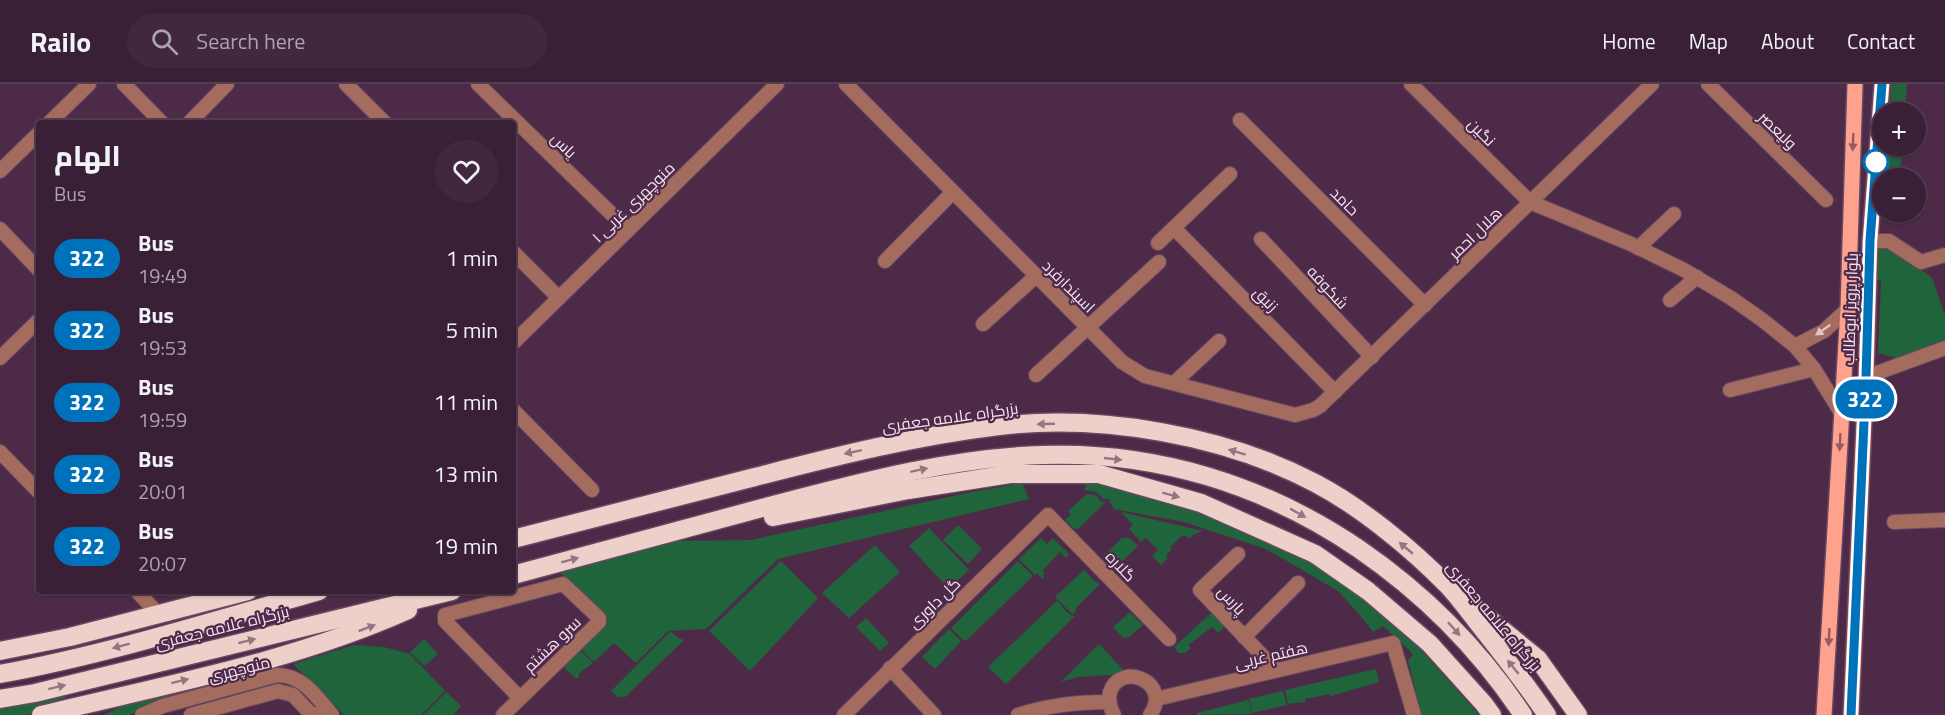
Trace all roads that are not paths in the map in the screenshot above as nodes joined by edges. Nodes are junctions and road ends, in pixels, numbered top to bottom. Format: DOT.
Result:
graph roads {
  1 [pos="89,84"];
  2 [pos="124,84"];
  3 [pos="227,84"];
  4 [pos="346,84"];
  5 [pos="478,84"];
  6 [pos="777,84"];
  7 [pos="846,84"];
  8 [pos="1411,84"];
  9 [pos="1652,84"];
  10 [pos="1707,84"];
  11 [pos="1855,84"];
  12 [pos="1882,84"];
  13 [pos="52,120"];
  14 [pos="159,120"];
  15 [pos="192,120"];
  16 [pos="382,120"];
  17 [pos="515,120"];
  18 [pos="1240,120"];
  19 [pos="516,121"];
  20 [pos="36,136"];
  21 [pos="1,168"];
  22 [pos="1230,174"];
  23 [pos="953,192"];
  24 [pos="1826,200"];
  25 [pos="1530,202"];
  26 [pos="1674,214"];
  27 [pos="1174,228"];
  28 [pos="0,230"];
  29 [pos="628,230"];
  30 [pos="1261,239"];
  31 [pos="1870,241"];
  32 [pos="1158,243"];
  33 [pos="1638,248"];
  34 [pos="516,255"];
  35 [pos="1945,255"];
  36 [pos="885,261"];
  37 [pos="1159,262"];
  38 [pos="36,267"];
  39 [pos="1036,276"];
  40 [pos="1697,277"];
  41 [pos="559,298"];
  42 [pos="1670,300"];
  43 [pos="1425,304"];
  44 [pos="1848,309"];
  45 [pos="36,323"];
  46 [pos="983,324"];
  47 [pos="1086,327"];
  48 [pos="516,340"];
  49 [pos="1218,341"];
  50 [pos="1795,346"];
  51 [pos="1945,348"];
  52 [pos="1372,357"];
  53 [pos="0,358"];
  54 [pos="1814,369"];
  55 [pos="1036,375"];
  56 [pos="1866,377"];
  57 [pos="1174,383"];
  58 [pos="1730,390"];
  59 [pos="1335,392"];
  60 [pos="1320,406"];
  61 [pos="516,413"];
  62 [pos="1842,414"];
  63 [pos="0,452"];
  64 [pos="36,489"];
  65 [pos="592,490"];
  66 [pos="1048,515"];
  67 [pos="1945,520"];
  68 [pos="1894,522"];
  69 [pos="659,536"];
  70 [pos="516,538"];
  71 [pos="1238,554"];
  72 [pos="516,574"];
  73 [pos="1298,583"];
  74 [pos="1449,587"];
  75 [pos="139,594"];
  76 [pos="236,594"];
  77 [pos="308,594"];
  78 [pos="439,594"];
  79 [pos="444,594"];
  80 [pos="158,614"];
  81 [pos="1244,637"];
  82 [pos="1169,639"];
  83 [pos="0,651"];
  84 [pos="890,668"];
  85 [pos="1276,670"];
  86 [pos="0,674"];
  87 [pos="145,690"];
  88 [pos="520,698"];
  89 [pos="0,699"];
  90 [pos="1156,699"];
  91 [pos="1112,709"];
  92 [pos="312,714"];
  93 [pos="41,715"];
  94 [pos="97,715"];
  95 [pos="142,715"];
  96 [pos="191,715"];
  97 [pos="332,715"];
  98 [pos="503,715"];
  99 [pos="844,715"];
  100 [pos="934,715"];
  101 [pos="1018,715"];
  102 [pos="1150,715"];
  103 [pos="1414,715"];
  104 [pos="1492,715"];
  105 [pos="1524,715"];
  106 [pos="1547,715"];
  107 [pos="1578,715"];
  108 [pos="1824,715"];
  109 [pos="1851,715"];
  1 -- 13 [label="street"];
  2 -- 14 [label="street"];
  3 -- 15 [label="street"];
  4 -- 16 [label="street"];
  5 -- 17 [label="street, یاس"];
  6 -- 29 [label="street, منوچهری غربی ۱"];
  7 -- 23 [label="street, اسپندارفرد"];
  8 -- 25 [label="street, نگین"];
  9 -- 25 [label="street, هلال احمر"];
  10 -- 24 [label="street, ولیعصر"];
  11 -- 44 [label="main road, بلوار پرویز ابوطالب, one-way"];
  12 -- 31 [label="main road, بلوار پرویز ابوطالب"];
  18 -- 43 [label="street, حامد"];
  19 -- 29 [label="street, یاس"];
  20 -- 21 [label="street"];
  22 -- 27 [label="street"];
  23 -- 36 [label="street"];
  23 -- 39 [label="street, اسپندارفرد"];
  25 -- 33 [label="street"];
  25 -- 43 [label="street, هلال احمر"];
  26 -- 33 [label="street"];
  27 -- 32 [label="street"];
  27 -- 59 [label="street, زنبق"];
  28 -- 38 [label="street"];
  29 -- 41 [label="street, منوچهری غربی ۱"];
  30 -- 52 [label="street, شکوفه"];
  31 -- 35 [label="street"];
  31 -- 56 [label="main road, بلوار پرویز ابوطالب"];
  33 -- 40 [label="street"];
  34 -- 41 [label="street"];
  37 -- 47 [label="street"];
  39 -- 46 [label="street"];
  39 -- 47 [label="street, اسپندارفرد"];
  40 -- 42 [label="street"];
  40 -- 50 [label="street"];
  41 -- 48 [label="street, منوچهری غربی ۱"];
  43 -- 52 [label="street, هلال احمر"];
  44 -- 50 [label="street, one-way"];
  44 -- 62 [label="main road, بلوار پرویز ابوطالب"];
  45 -- 53 [label="street"];
  47 -- 55 [label="street"];
  47 -- 57 [label="street, اسپندارفرد"];
  49 -- 57 [label="street"];
  50 -- 54 [label="street"];
  51 -- 56 [label="street"];
  52 -- 59 [label="street, هلال احمر"];
  54 -- 58 [label="street"];
  54 -- 62 [label="street"];
  56 -- 109 [label="main road, بلوار پرویز ابوطالب"];
  57 -- 60 [label="street, اسپندارفرد"];
  59 -- 60 [label="street, هلال احمر"];
  61 -- 65 [label="street"];
  62 -- 108 [label="main road, بلوار پرویز ابوطالب, one-way"];
  63 -- 64 [label="street"];
  66 -- 82 [label="street, گلاره"];
  66 -- 84 [label="street, گل داوری"];
  67 -- 68 [label="street"];
  72 -- 69 [label="highway, one-way"];
  69 -- 104 [label="highway, one-way"];
  69 -- 105 [label="highway, one-way"];
  74 -- 70 [label="highway, بزرگراه علامه جعفری, one-way"];
  71 -- 81 [label="street, پارس"];
  73 -- 81 [label="street"];
  106 -- 74 [label="highway, بزرگراه علامه جعفری, one-way"];
  74 -- 107 [label="highway"];
  75 -- 80 [label="street"];
  76 -- 80 [label="highway"];
  77 -- 86 [label="highway, بزرگراه علامه جعفری, one-way"];
  89 -- 78 [label="highway, بزرگراه علامه جعفری, one-way"];
  87 -- 79 [label="highway, one-way"];
  80 -- 83 [label="highway"];
  81 -- 85 [label="street, پارس"];
  84 -- 99 [label="street, گل داوری"];
  84 -- 100 [label="street"];
  85 -- 90 [label="street, هفتم غربی"];
  85 -- 103 [label="street, هفتم غربی"];
  87 -- 93 [label="highway"];
  87 -- 94 [label="highway"];
  88 -- 88 [label="street, سرو هشتم"];
  88 -- 98 [label="street, سرو هشتم"];
  90 -- 91 [label="street"];
  90 -- 102 [label="street"];
  91 -- 101 [label="street"];
  92 -- 96 [label="street, منوچهری"];
  95 -- 97 [label="street, منوچهری"];
}
